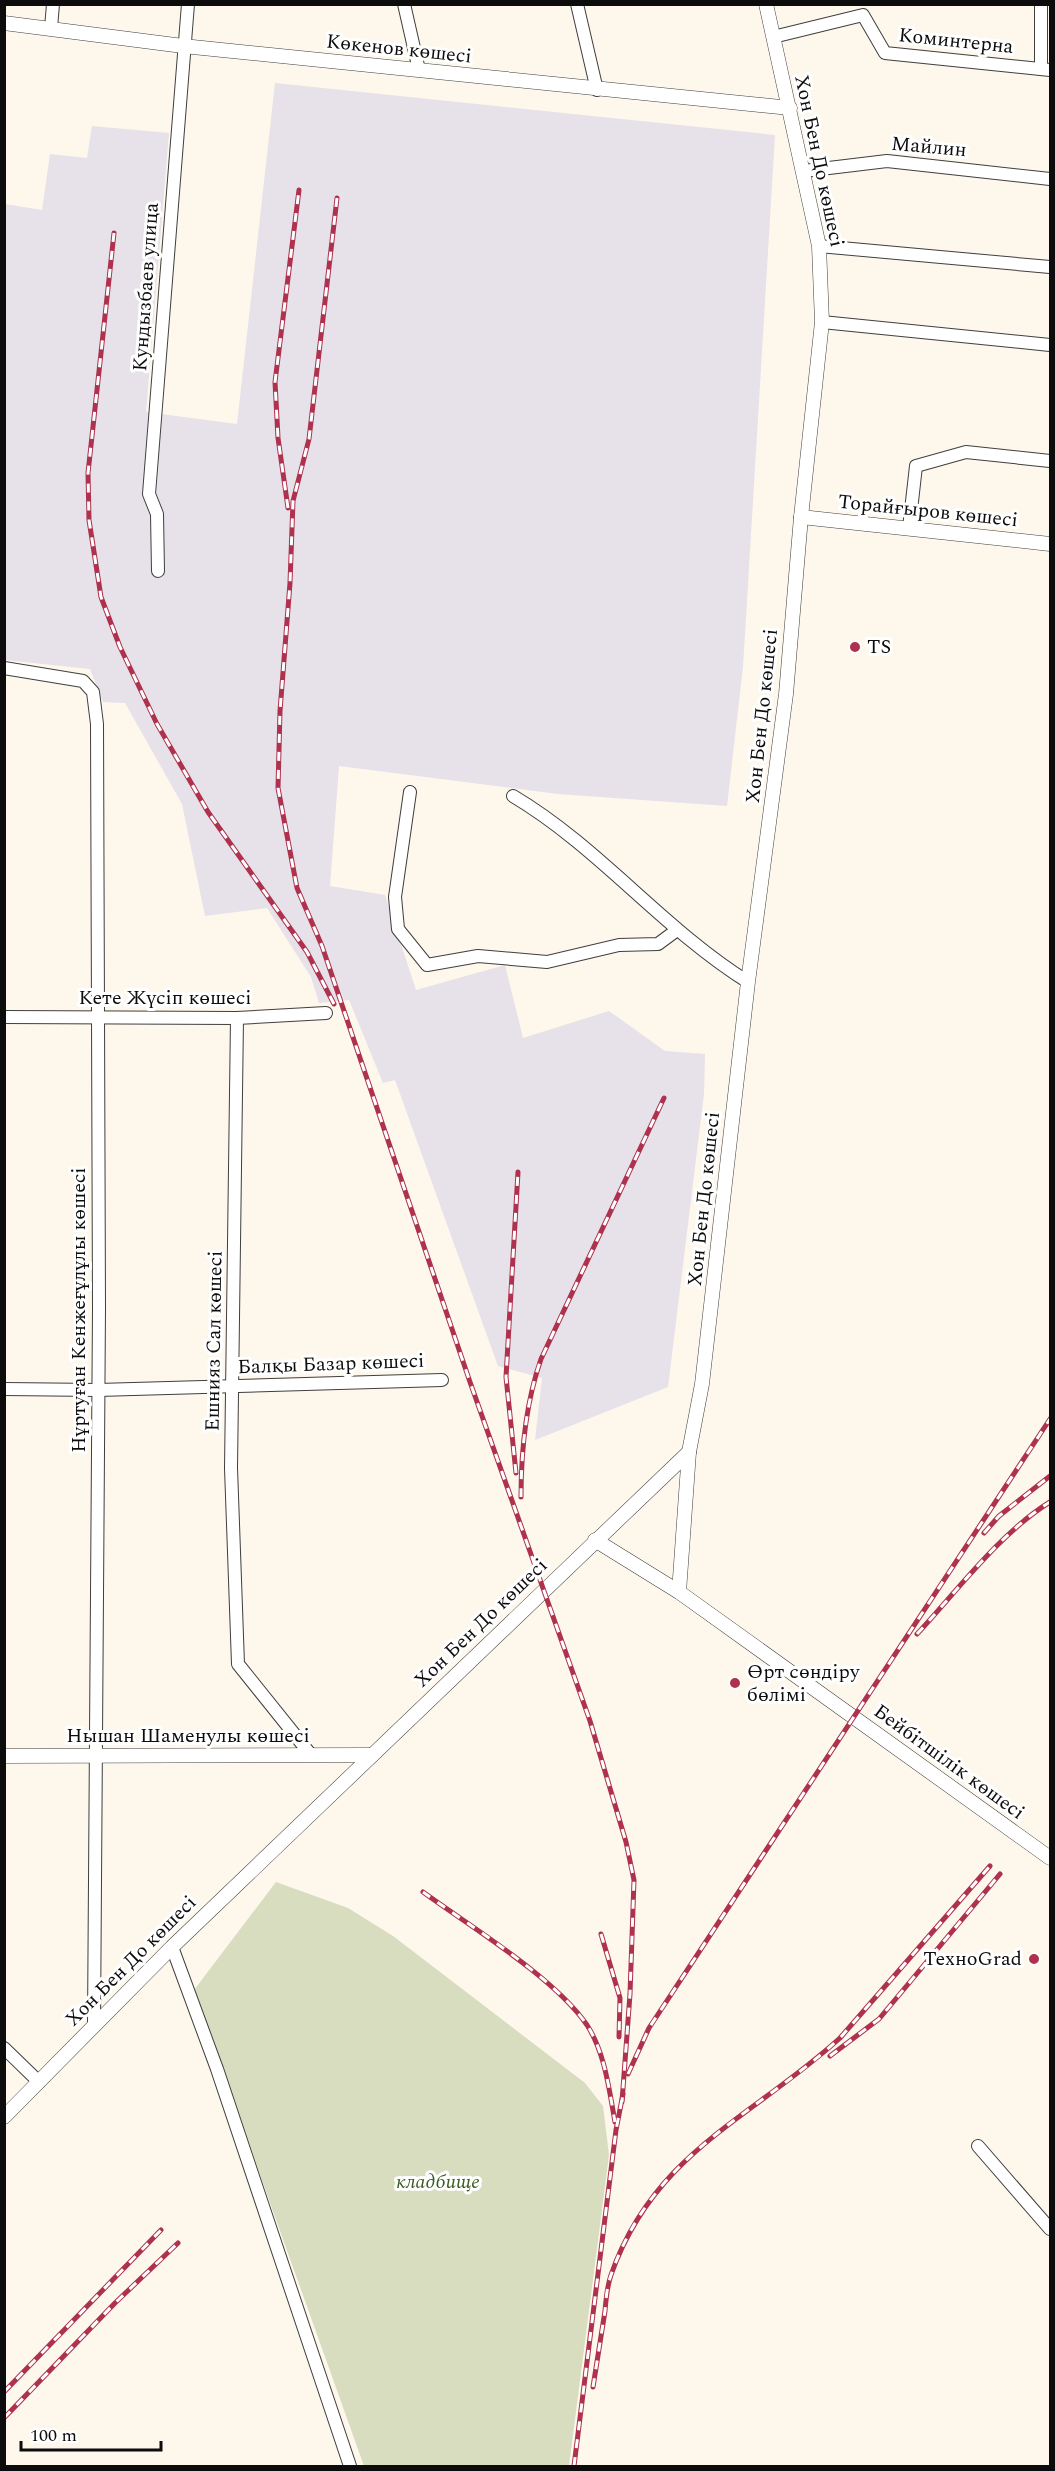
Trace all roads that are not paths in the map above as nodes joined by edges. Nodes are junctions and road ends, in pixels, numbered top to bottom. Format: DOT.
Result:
graph roads {
  1 [pos="53,4"];
  2 [pos="188,4"];
  3 [pos="404,4"];
  4 [pos="577,4"];
  5 [pos="766,4"];
  6 [pos="1041,4"];
  7 [pos="4,23"];
  8 [pos="51,28"];
  9 [pos="773,38"];
  10 [pos="183,46"];
  11 [pos="419,70"];
  12 [pos="1046,70"];
  13 [pos="597,90"];
  14 [pos="790,108"];
  15 [pos="804,171"];
  16 [pos="1050,179"];
  17 [pos="819,246"];
  18 [pos="1050,267"];
  19 [pos="822,322"];
  20 [pos="1050,345"];
  21 [pos="1050,461"];
  22 [pos="801,517"];
  23 [pos="909,528"];
  24 [pos="1050,544"];
  25 [pos="158,571"];
  26 [pos="4,668"];
  27 [pos="411,792"];
  28 [pos="513,796"];
  29 [pos="678,930"];
  30 [pos="748,982"];
  31 [pos="326,1013"];
  32 [pos="4,1017"];
  33 [pos="99,1018"];
  34 [pos="237,1018"];
  35 [pos="442,1380"];
  36 [pos="232,1386"];
  37 [pos="4,1389"];
  38 [pos="98,1390"];
  39 [pos="689,1452"];
  40 [pos="595,1540"];
  41 [pos="679,1593"];
  42 [pos="311,1755"];
  43 [pos="372,1755"];
  44 [pos="4,1756"];
  45 [pos="96,1756"];
  46 [pos="1050,1858"];
  47 [pos="172,1947"];
  48 [pos="94,2024"];
  49 [pos="4,2048"];
  50 [pos="39,2082"];
  51 [pos="4,2117"];
  52 [pos="978,2146"];
  53 [pos="1050,2229"];
  54 [pos="351,2466"];
  1 -- 8 [label="street"];
  2 -- 10 [label="street, Кундызбаев улица"];
  3 -- 11 [label="street"];
  4 -- 13 [label="street"];
  5 -- 9 [label="street, Хон Бен До көшесі"];
  6 -- 12 [label="street"];
  7 -- 8 [label="street, Көкенов көшесі"];
  8 -- 10 [label="street, Көкенов көшесі"];
  9 -- 12 [label="street, Коминтерна"];
  9 -- 14 [label="street, Хон Бен До көшесі"];
  10 -- 11 [label="street, Көкенов көшесі"];
  10 -- 25 [label="street, Кундызбаев улица"];
  11 -- 13 [label="street, Көкенов көшесі"];
  13 -- 14 [label="street, Көкенов көшесі"];
  14 -- 15 [label="street, Хон Бен До көшесі"];
  15 -- 16 [label="street, Майлин"];
  15 -- 17 [label="street, Хон Бен До көшесі"];
  17 -- 18 [label="street"];
  17 -- 19 [label="street, Хон Бен До көшесі"];
  19 -- 20 [label="street"];
  19 -- 22 [label="street, Хон Бен До көшесі"];
  21 -- 23 [label="street"];
  22 -- 23 [label="street, Торайғыров көшесі"];
  22 -- 30 [label="street, Хон Бен До көшесі"];
  23 -- 24 [label="street, Торайғыров көшесі"];
  26 -- 33 [label="street, Нұртуған Кенжеғұлұлы көшесі"];
  27 -- 29 [label="street"];
  28 -- 29 [label="street"];
  29 -- 30 [label="street"];
  30 -- 39 [label="street, Хон Бен До көшесі"];
  31 -- 34 [label="street, Кете Жүсіп көшесі"];
  32 -- 33 [label="street, Кете Жүсіп көшесі"];
  33 -- 34 [label="street, Кете Жүсіп көшесі"];
  33 -- 38 [label="street, Нұртуған Кенжеғұлұлы көшесі"];
  34 -- 36 [label="street, Ешнияз Сал көшесі"];
  35 -- 36 [label="street, Балқы Базар көшесі"];
  36 -- 38 [label="street, Балқы Базар көшесі"];
  36 -- 42 [label="street, Ешнияз Сал көшесі"];
  37 -- 38 [label="street, Балқы Базар көшесі"];
  38 -- 45 [label="street, Нұртуған Кенжеғұлұлы көшесі"];
  39 -- 40 [label="street, Хон Бен До көшесі"];
  39 -- 41 [label="street"];
  40 -- 41 [label="street, Бейбітшілік көшесі"];
  40 -- 43 [label="street, Хон Бен До көшесі"];
  41 -- 46 [label="street, Бейбітшілік көшесі"];
  42 -- 43 [label="street, Нышан Шаменулы көшесі"];
  42 -- 45 [label="street, Нышан Шаменулы көшесі"];
  43 -- 47 [label="street, Хон Бен До көшесі"];
  44 -- 45 [label="street, Нышан Шаменулы көшесі"];
  45 -- 48 [label="street, Нұртуған Кенжеғұлұлы көшесі"];
  47 -- 48 [label="street, Хон Бен До көшесі"];
  47 -- 54 [label="street"];
  48 -- 50 [label="street, Хон Бен До көшесі"];
  49 -- 50 [label="street"];
  50 -- 51 [label="street, Хон Бен До көшесі"];
  52 -- 53 [label="street"];
}
